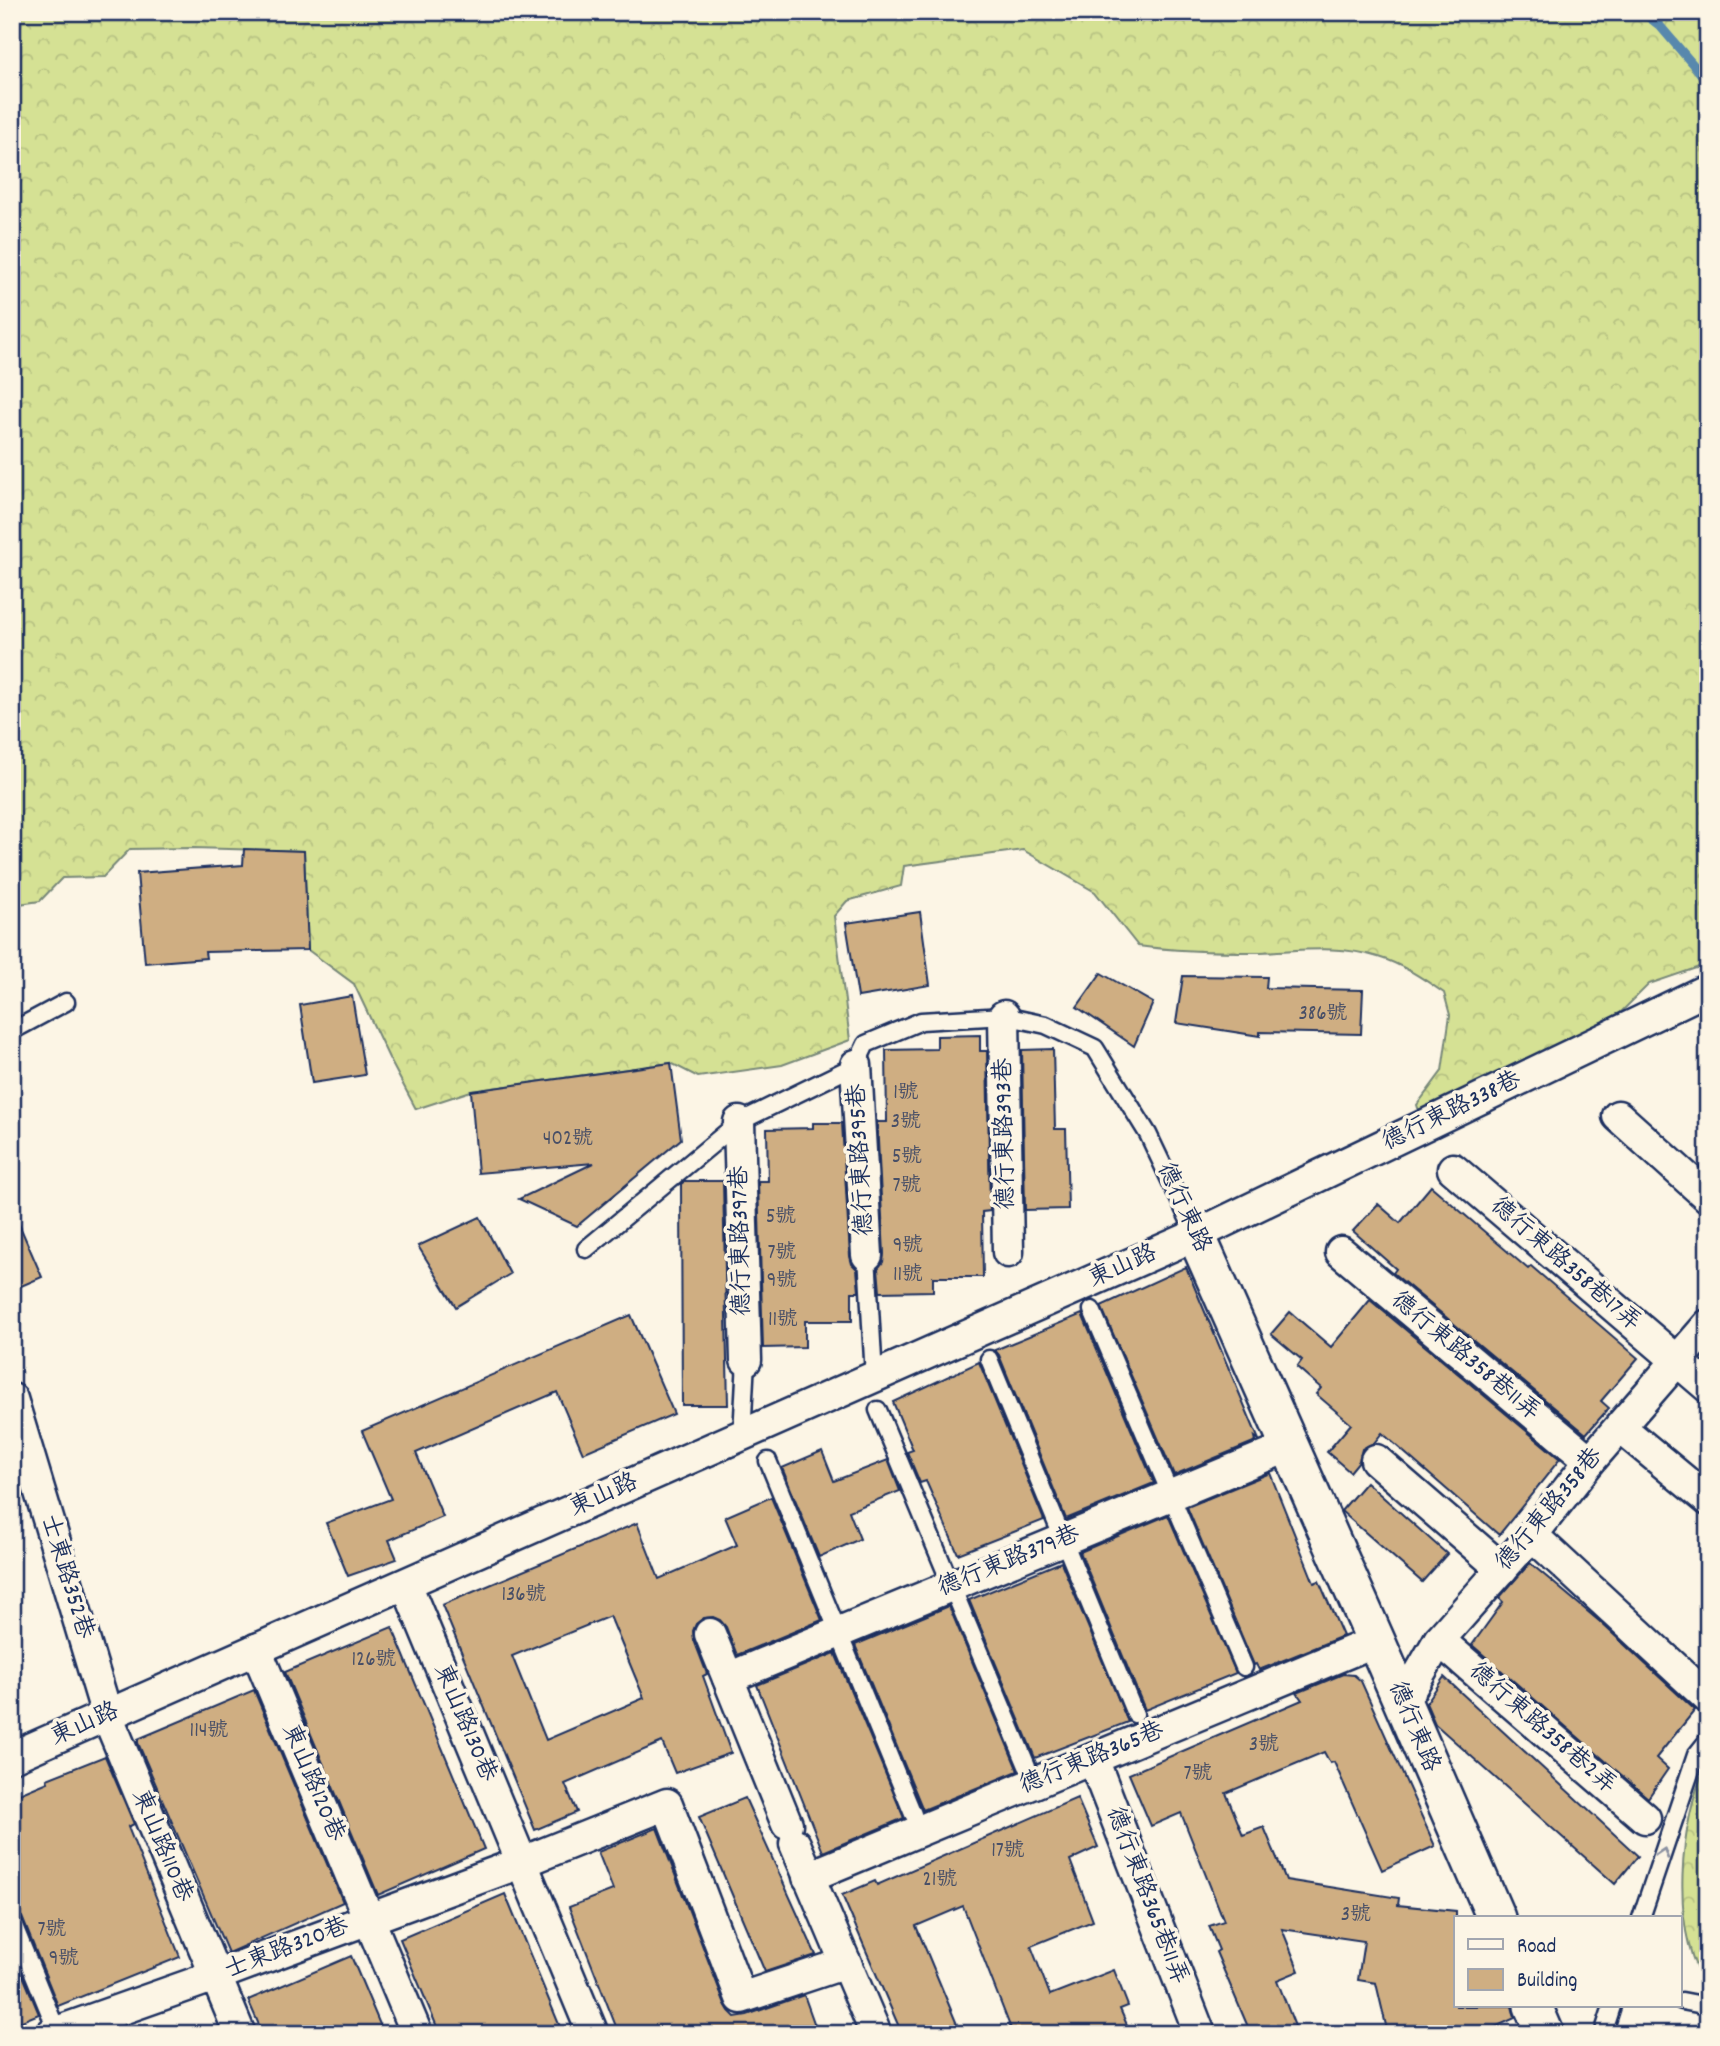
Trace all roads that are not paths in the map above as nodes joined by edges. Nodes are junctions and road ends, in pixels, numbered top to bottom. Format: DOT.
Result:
graph roads {
  1 [pos="1708,989"];
  2 [pos="66,1002"];
  3 [pos="1004,1016"];
  4 [pos="12,1031"];
  5 [pos="856,1065"];
  6 [pos="1618,1116"];
  7 [pos="739,1122"];
  8 [pos="1453,1169"];
  9 [pos="1708,1197"];
  10 [pos="1196,1235"];
  11 [pos="586,1249"];
  12 [pos="1008,1252"];
  13 [pos="1341,1252"];
  14 [pos="867,1255"];
  15 [pos="1092,1310"];
  16 [pos="1708,1325"];
  17 [pos="989,1359"];
  18 [pos="746,1360"];
  19 [pos="1678,1362"];
  20 [pos="874,1377"];
  21 [pos="1708,1387"];
  22 [pos="12,1399"];
  23 [pos="878,1410"];
  24 [pos="1621,1428"];
  25 [pos="743,1435"];
  26 [pos="1290,1446"];
  27 [pos="1376,1460"];
  28 [pos="768,1461"];
  29 [pos="1590,1461"];
  30 [pos="1171,1495"];
  31 [pos="1708,1500"];
  32 [pos="1532,1535"];
  33 [pos="1063,1539"];
  34 [pos="1502,1569"];
  35 [pos="406,1584"];
  36 [pos="952,1586"];
  37 [pos="839,1632"];
  38 [pos="710,1634"];
  39 [pos="1439,1640"];
  40 [pos="1376,1642"];
  41 [pos="256,1649"];
  42 [pos="1244,1667"];
  43 [pos="728,1678"];
  44 [pos="1708,1698"];
  45 [pos="1403,1702"];
  46 [pos="1135,1714"];
  47 [pos="107,1715"];
  48 [pos="1708,1740"];
  49 [pos="12,1757"];
  50 [pos="1093,1759"];
  51 [pos="1027,1766"];
  52 [pos="914,1814"];
  53 [pos="1645,1818"];
  54 [pos="523,1862"];
  55 [pos="808,1877"];
  56 [pos="1495,1916"];
  57 [pos="1642,1916"];
  58 [pos="368,1918"];
  59 [pos="12,1922"];
  60 [pos="846,1963"];
  61 [pos="215,1976"];
  62 [pos="1682,2001"];
  63 [pos="1708,2006"];
  64 [pos="1534,2008"];
  65 [pos="1611,2008"];
  66 [pos="54,2032"];
  67 [pos="240,2034"];
  68 [pos="417,2034"];
  69 [pos="593,2034"];
  70 [pos="876,2034"];
  71 [pos="1200,2034"];
  72 [pos="1545,2034"];
  73 [pos="1603,2034"];
  1 -- 10 [label="street, 德行東路338巷"];
  2 -- 4 [label="lane"];
  3 -- 5 [label="lane, 德行東路"];
  3 -- 10 [label="lane, 德行東路"];
  3 -- 12 [label="street, 德行東路393巷"];
  5 -- 7 [label="lane, 德行東路"];
  5 -- 14 [label="street, 德行東路395巷"];
  6 -- 9 [label="street"];
  7 -- 11 [label="lane, 德行東路"];
  7 -- 18 [label="street, 德行東路397巷"];
  8 -- 19 [label="street, 德行東路358巷17弄"];
  10 -- 20 [label="street, 東山路"];
  10 -- 26 [label="street, 德行東路"];
  13 -- 29 [label="street, 德行東路358巷11弄"];
  14 -- 20 [label="lane"];
  15 -- 30 [label="lane"];
  16 -- 19 [label="street, 德行東路358巷"];
  17 -- 33 [label="lane"];
  18 -- 25 [label="lane"];
  19 -- 21 [label="street, 德行東路358巷17弄"];
  19 -- 24 [label="street, 德行東路358巷"];
  20 -- 25 [label="street, 東山路"];
  22 -- 47 [label="street, 士東路352巷"];
  23 -- 36 [label="lane"];
  24 -- 29 [label="street, 德行東路358巷"];
  24 -- 31 [label="street"];
  25 -- 35 [label="street, 東山路"];
  26 -- 30 [label="street, 德行東路379巷"];
  26 -- 40 [label="street, 德行東路"];
  27 -- 34 [label="street"];
  28 -- 37 [label="lane"];
  29 -- 32 [label="street, 德行東路358巷"];
  30 -- 33 [label="street, 德行東路379巷"];
  30 -- 42 [label="lane"];
  32 -- 34 [label="street, 德行東路358巷"];
  32 -- 44 [label="street"];
  33 -- 36 [label="street, 德行東路379巷"];
  33 -- 46 [label="lane"];
  34 -- 39 [label="street, 德行東路358巷"];
  35 -- 41 [label="street, 東山路"];
  35 -- 54 [label="street, 東山路130巷"];
  36 -- 37 [label="street, 德行東路379巷"];
  36 -- 51 [label="lane"];
  37 -- 43 [label="street, 德行東路379巷"];
  37 -- 52 [label="lane"];
  38 -- 43 [label="street"];
  39 -- 45 [label="street, 德行東路358巷"];
  39 -- 53 [label="street, 德行東路358巷2弄"];
  40 -- 45 [label="street, 德行東路"];
  40 -- 50 [label="street, 德行東路365巷"];
  41 -- 47 [label="street, 東山路"];
  41 -- 58 [label="street, 東山路120巷"];
  43 -- 55 [label="street"];
  45 -- 56 [label="street, 德行東路"];
  47 -- 49 [label="street, 東山路"];
  47 -- 61 [label="street, 東山路110巷"];
  57 -- 48 [label="lane, one-way"];
  50 -- 55 [label="street, 德行東路365巷"];
  50 -- 71 [label="street, 德行東路365巷11弄"];
  54 -- 58 [label="street, 士東路320巷"];
  54 -- 60 [label="street, 士東路320巷"];
  54 -- 69 [label="street, 東山路130巷"];
  55 -- 60 [label="street"];
  58 -- 61 [label="street, 士東路320巷"];
  58 -- 68 [label="street, 東山路120巷"];
  59 -- 66 [label="lane"];
  60 -- 70 [label="street"];
  61 -- 66 [label="street, 士東路320巷"];
  61 -- 67 [label="street, 東山路110巷"];
  62 -- 63 [label="lane"];
  64 -- 72 [label="street"];
  65 -- 73 [label="lane"];
}
